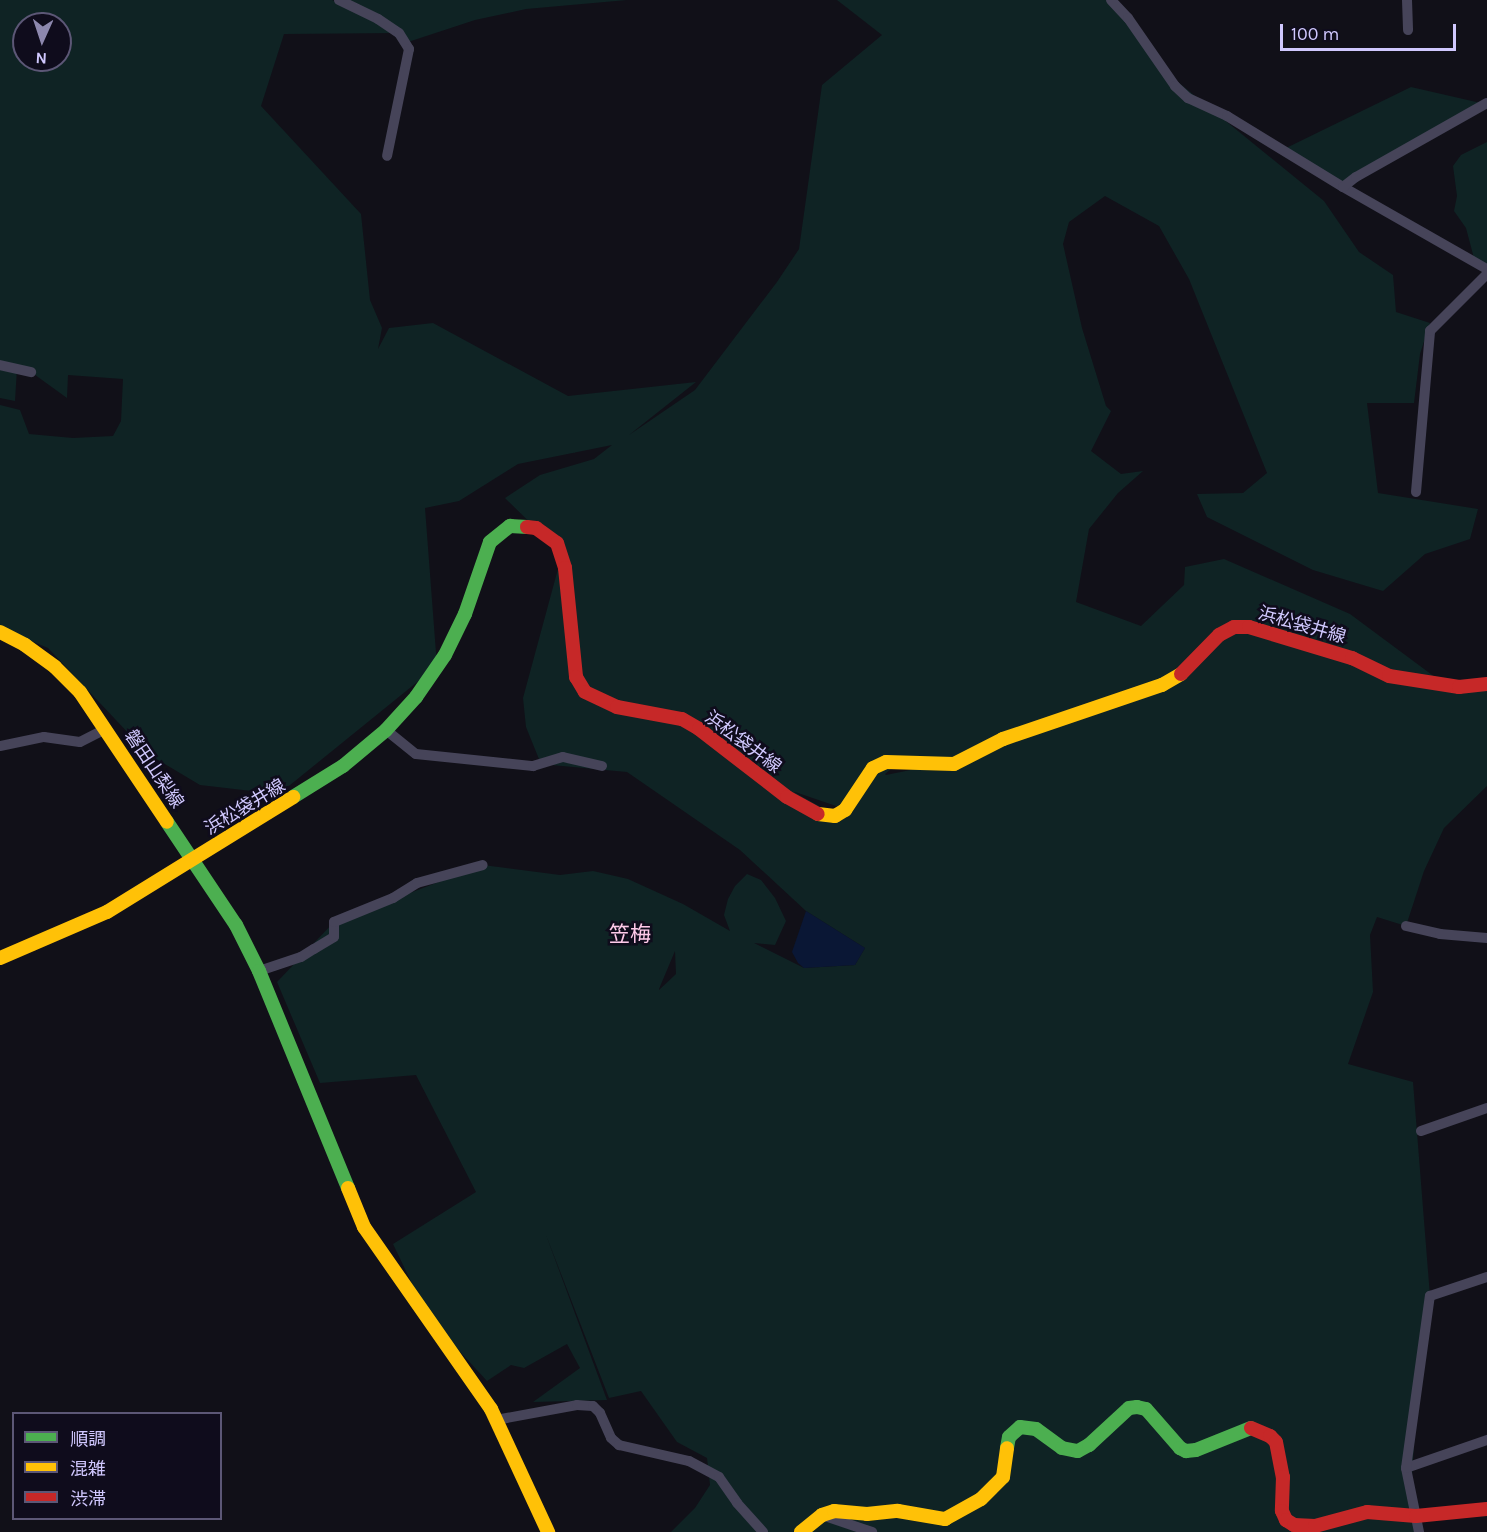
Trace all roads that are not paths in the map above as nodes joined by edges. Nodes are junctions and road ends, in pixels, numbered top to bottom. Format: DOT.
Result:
graph roads {
  1 [pos="339,0"];
  2 [pos="1111,0"];
  3 [pos="1407,0"];
  4 [pos="1408,30"];
  5 [pos="1487,103"];
  6 [pos="387,156"];
  7 [pos="1343,187"];
  8 [pos="1487,269"];
  9 [pos="1487,274"];
  10 [pos="0,365"];
  11 [pos="31,372"];
  12 [pos="1416,492"];
  13 [pos="0,632"];
  14 [pos="1487,684"];
  15 [pos="105,729"];
  16 [pos="386,730"];
  17 [pos="0,746"];
  18 [pos="602,766"];
  19 [pos="193,859"];
  20 [pos="483,865"];
  21 [pos="1407,926"];
  22 [pos="1487,938"];
  23 [pos="0,958"];
  24 [pos="259,971"];
  25 [pos="1487,1108"];
  26 [pos="1421,1131"];
  27 [pos="1487,1277"];
  28 [pos="496,1420"];
  29 [pos="1487,1440"];
  30 [pos="1406,1468"];
  31 [pos="1487,1509"];
  32 [pos="822,1515"];
  33 [pos="1416,1516"];
  34 [pos="548,1532"];
  35 [pos="763,1532"];
  36 [pos="801,1532"];
  37 [pos="872,1532"];
  38 [pos="1419,1532"];
  1 -- 6 [label="street"];
  2 -- 7 [label="street"];
  3 -- 4 [label="street"];
  5 -- 7 [label="street"];
  7 -- 8 [label="street"];
  9 -- 12 [label="street"];
  10 -- 11 [label="street"];
  13 -- 15 [label="main road, 磐田山梨線"];
  14 -- 16 [label="main road, 浜松袋井線"];
  15 -- 17 [label="street"];
  15 -- 19 [label="main road, 磐田山梨線"];
  16 -- 18 [label="street"];
  16 -- 19 [label="main road, 浜松袋井線"];
  19 -- 23 [label="main road"];
  19 -- 24 [label="main road, 磐田山梨線"];
  20 -- 24 [label="street"];
  21 -- 22 [label="street"];
  24 -- 28 [label="main road, 磐田山梨線"];
  25 -- 26 [label="street"];
  27 -- 30 [label="street"];
  28 -- 34 [label="main road, 磐田山梨線"];
  28 -- 35 [label="street"];
  29 -- 30 [label="street"];
  30 -- 33 [label="street"];
  31 -- 33 [label="main road"];
  32 -- 33 [label="main road"];
  32 -- 36 [label="main road"];
  32 -- 37 [label="street"];
  33 -- 38 [label="street"];
}
